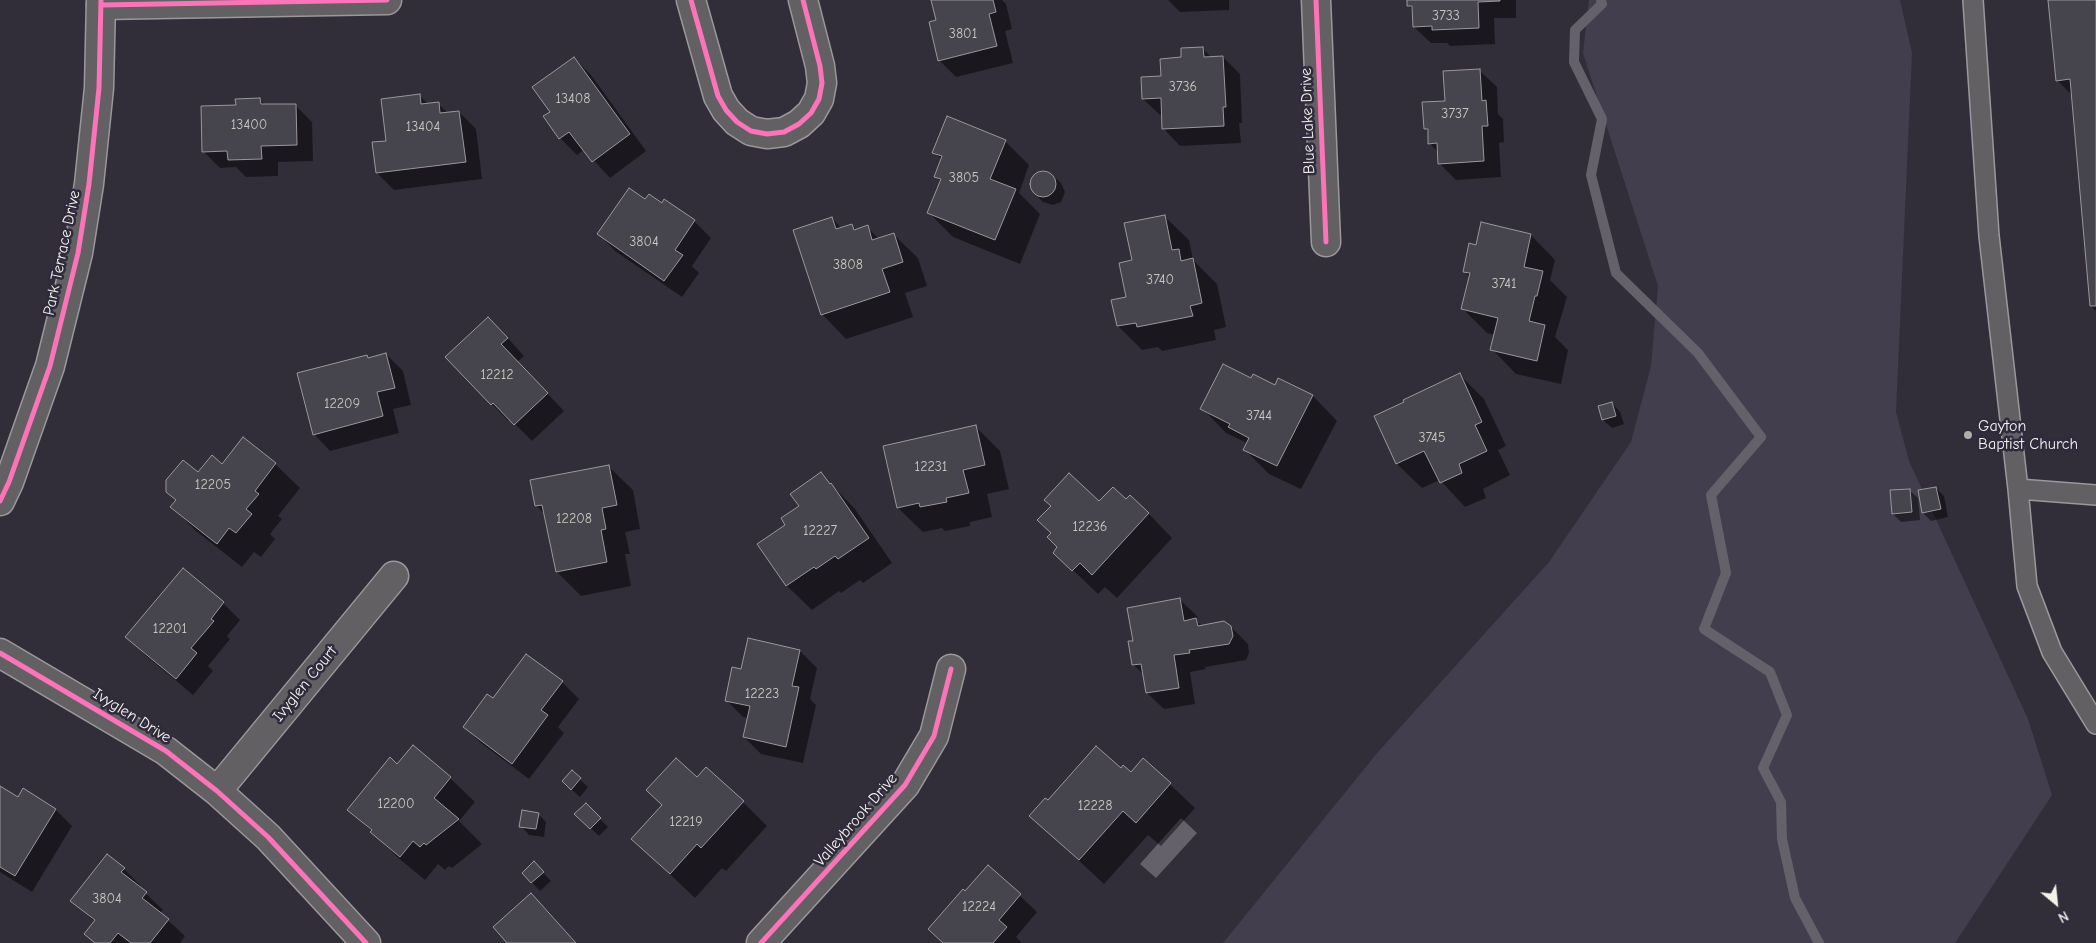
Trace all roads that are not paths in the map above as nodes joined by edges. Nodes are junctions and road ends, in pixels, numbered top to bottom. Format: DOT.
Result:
graph roads {
  1 [pos="387,0"];
  2 [pos="692,0"];
  3 [pos="803,0"];
  4 [pos="1316,0"];
  5 [pos="1973,0"];
  6 [pos="101,2"];
  7 [pos="1326,242"];
  8 [pos="2018,489"];
  9 [pos="2096,495"];
  10 [pos="0,501"];
  11 [pos="394,576"];
  12 [pos="0,653"];
  13 [pos="951,668"];
  14 [pos="2096,724"];
  15 [pos="217,791"];
  16 [pos="366,943"];
  17 [pos="761,943"];
  1 -- 6 [label="street"];
  2 -- 3 [label="street"];
  4 -- 7 [label="street, Blue Lake Drive"];
  5 -- 8 [label="lane"];
  6 -- 10 [label="street, Park Terrace Drive"];
  8 -- 9 [label="lane"];
  8 -- 14 [label="lane"];
  11 -- 15 [label="street, Ivyglen Court"];
  12 -- 15 [label="street, Ivyglen Drive"];
  13 -- 17 [label="street, Valleybrook Drive"];
  15 -- 16 [label="street, Ivyglen Drive"];
}
